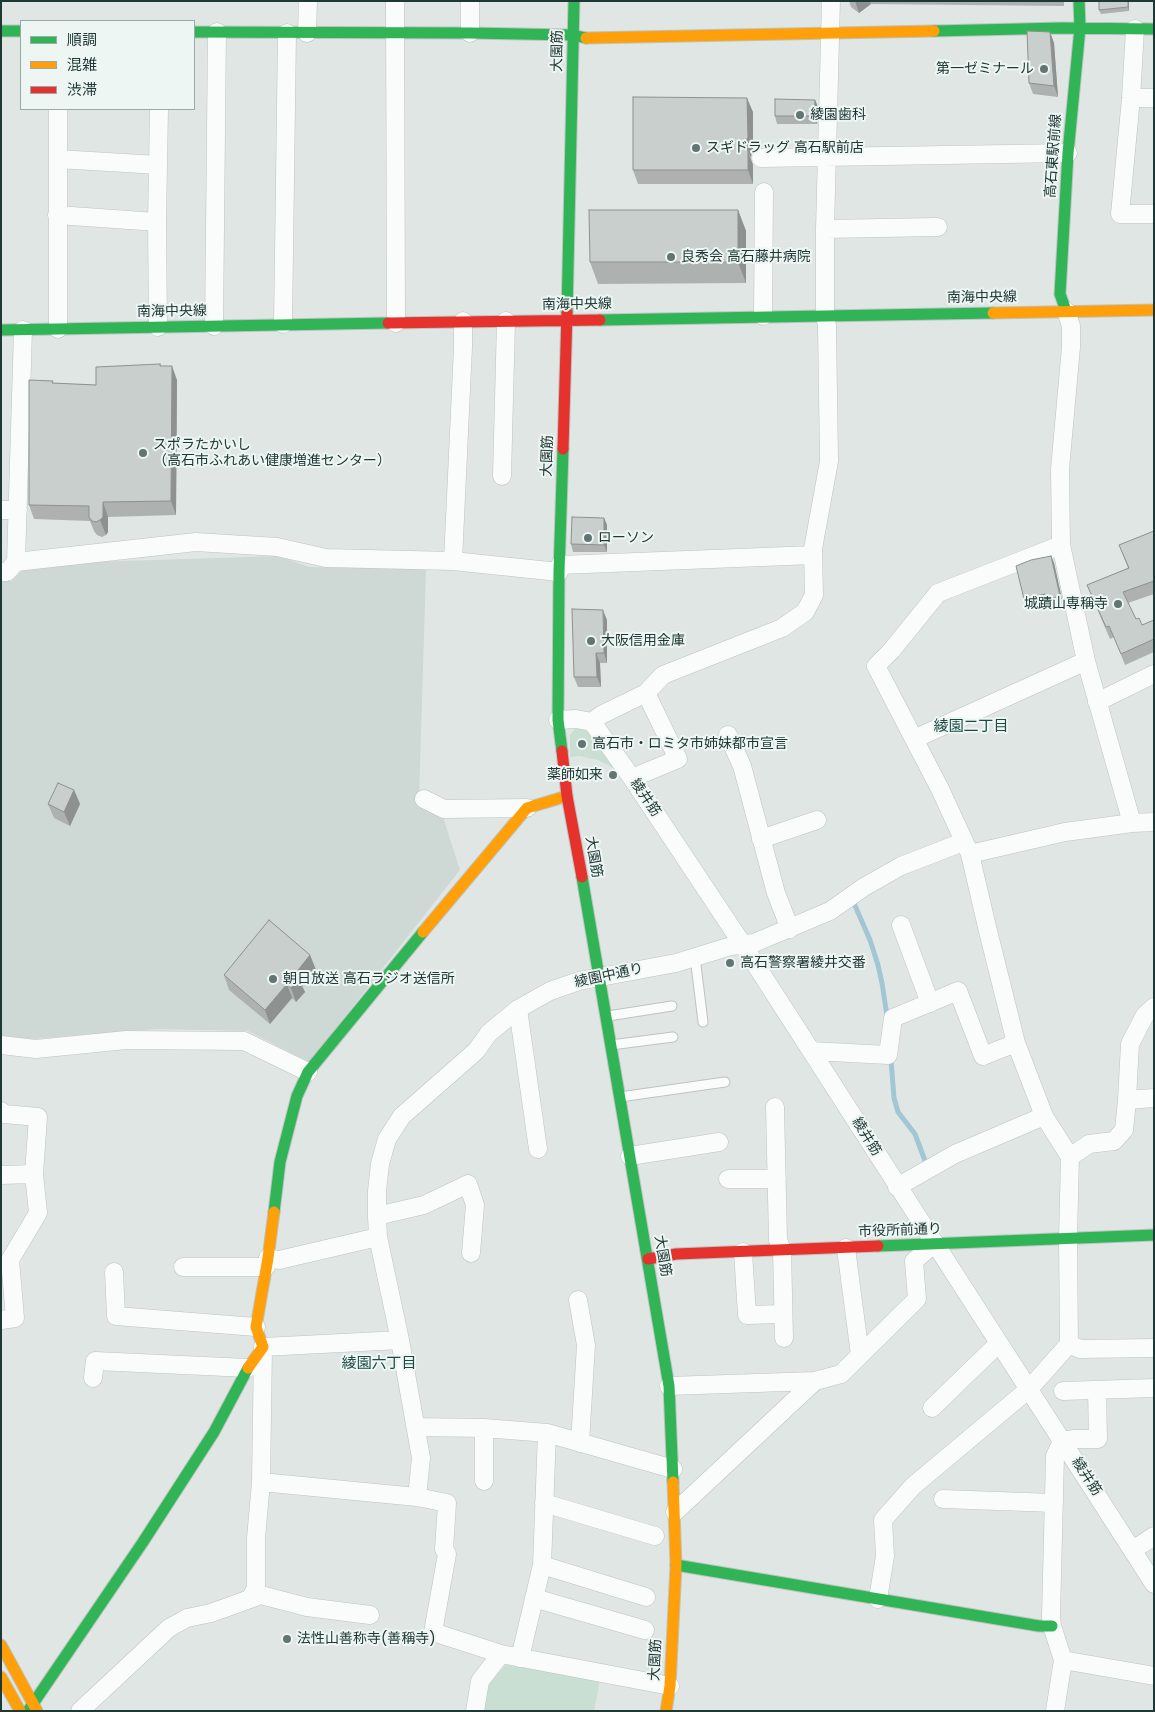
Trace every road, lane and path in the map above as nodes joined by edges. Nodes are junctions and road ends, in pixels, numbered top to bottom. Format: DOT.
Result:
graph roads {
  1 [pos="308,1"];
  2 [pos="395,1"];
  3 [pos="470,1"];
  4 [pos="574,1"];
  5 [pos="831,1"];
  6 [pos="1078,1"];
  7 [pos="1080,28"];
  8 [pos="1154,29"];
  9 [pos="1135,30"];
  10 [pos="1,31"];
  11 [pos="20,31"];
  12 [pos="195,32"];
  13 [pos="217,32"];
  14 [pos="287,33"];
  15 [pos="307,33"];
  16 [pos="395,33"];
  17 [pos="470,33"];
  18 [pos="830,34"];
  19 [pos="573,35"];
  20 [pos="1131,98"];
  21 [pos="1154,98"];
  22 [pos="58,110"];
  23 [pos="159,110"];
  24 [pos="1068,153"];
  25 [pos="827,157"];
  26 [pos="761,158"];
  27 [pos="58,159"];
  28 [pos="158,165"];
  29 [pos="764,192"];
  30 [pos="1154,214"];
  31 [pos="57,215"];
  32 [pos="157,222"];
  33 [pos="938,227"];
  34 [pos="825,229"];
  35 [pos="1154,310"];
  36 [pos="1066,311"];
  37 [pos="825,315"];
  38 [pos="763,316"];
  39 [pos="567,320"];
  40 [pos="463,321"];
  41 [pos="506,321"];
  42 [pos="396,323"];
  43 [pos="283,324"];
  44 [pos="214,326"];
  45 [pos="158,327"];
  46 [pos="58,329"];
  47 [pos="1,330"];
  48 [pos="23,330"];
  49 [pos="502,476"];
  50 [pos="10,510"];
  51 [pos="1061,545"];
  52 [pos="814,555"];
  53 [pos="453,561"];
  54 [pos="16,562"];
  55 [pos="560,569"];
  56 [pos="1,572"];
  57 [pos="1086,661"];
  58 [pos="1154,674"];
  59 [pos="646,693"];
  60 [pos="1097,702"];
  61 [pos="558,720"];
  62 [pos="592,722"];
  63 [pos="728,735"];
  64 [pos="914,739"];
  65 [pos="632,778"];
  66 [pos="567,796"];
  67 [pos="424,799"];
  68 [pos="527,808"];
  69 [pos="817,820"];
  70 [pos="1154,822"];
  71 [pos="1132,823"];
  72 [pos="761,839"];
  73 [pos="967,848"];
  74 [pos="900,925"];
  75 [pos="790,929"];
  76 [pos="742,945"];
  77 [pos="695,957"];
  78 [pos="600,977"];
  79 [pos="930,1003"];
  80 [pos="672,1006"];
  81 [pos="1154,1007"];
  82 [pos="518,1009"];
  83 [pos="606,1016"];
  84 [pos="703,1022"];
  85 [pos="673,1037"];
  86 [pos="1016,1043"];
  87 [pos="1,1046"];
  88 [pos="611,1046"];
  89 [pos="811,1051"];
  90 [pos="308,1072"];
  91 [pos="726,1082"];
  92 [pos="620,1097"];
  93 [pos="1154,1098"];
  94 [pos="1127,1100"];
  95 [pos="775,1107"];
  96 [pos="1,1111"];
  97 [pos="1044,1116"];
  98 [pos="718,1142"];
  99 [pos="538,1149"];
  100 [pos="630,1156"];
  101 [pos="1070,1157"];
  102 [pos="34,1174"];
  103 [pos="1,1175"];
  104 [pos="728,1179"];
  105 [pos="777,1179"];
  106 [pos="897,1187"];
  107 [pos="377,1216"];
  108 [pos="1154,1235"];
  109 [pos="378,1237"];
  110 [pos="1068,1238"];
  111 [pos="934,1244"];
  112 [pos="846,1248"];
  113 [pos="782,1250"];
  114 [pos="743,1252"];
  115 [pos="471,1253"];
  116 [pos="6,1259"];
  117 [pos="648,1259"];
  118 [pos="267,1263"];
  119 [pos="183,1267"];
  120 [pos="114,1272"];
  121 [pos="578,1300"];
  122 [pos="783,1314"];
  123 [pos="1,1320"];
  124 [pos="256,1327"];
  125 [pos="784,1338"];
  126 [pos="400,1340"];
  127 [pos="999,1343"];
  128 [pos="1069,1344"];
  129 [pos="263,1347"];
  130 [pos="1154,1348"];
  131 [pos="860,1355"];
  132 [pos="248,1368"];
  133 [pos="92,1378"];
  134 [pos="815,1381"];
  135 [pos="669,1386"];
  136 [pos="1154,1388"];
  137 [pos="1030,1389"];
  138 [pos="1097,1390"];
  139 [pos="1062,1391"];
  140 [pos="932,1408"];
  141 [pos="416,1427"];
  142 [pos="484,1428"];
  143 [pos="546,1433"];
  144 [pos="1062,1441"];
  145 [pos="580,1443"];
  146 [pos="673,1470"];
  147 [pos="484,1481"];
  148 [pos="261,1482"];
  149 [pos="417,1497"];
  150 [pos="943,1500"];
  151 [pos="544,1503"];
  152 [pos="1054,1503"];
  153 [pos="675,1512"];
  154 [pos="655,1536"];
  155 [pos="1154,1536"];
  156 [pos="1133,1550"];
  157 [pos="542,1565"];
  158 [pos="676,1565"];
  159 [pos="1154,1584"];
  160 [pos="646,1597"];
  161 [pos="534,1598"];
  162 [pos="250,1599"];
  163 [pos="878,1599"];
  164 [pos="370,1616"];
  165 [pos="1052,1626"];
  166 [pos="645,1630"];
  167 [pos="1,1645"];
  168 [pos="502,1654"];
  169 [pos="520,1658"];
  170 [pos="1064,1660"];
  171 [pos="1154,1676"];
  172 [pos="1,1677"];
  173 [pos="670,1686"];
  174 [pos="33,1708"];
  175 [pos="20,1711"];
  176 [pos="80,1711"];
  177 [pos="475,1711"];
  178 [pos="666,1711"];
  179 [pos="1055,1711"];
  1 -- 15 [label="street"];
  2 -- 16 [label="street"];
  3 -- 17 [label="street"];
  4 -- 19 [label="main road, 大園筋"];
  5 -- 18 [label="street"];
  6 -- 7 [label="main road, 高石東駅前線"];
  7 -- 9 [label="main road"];
  7 -- 18 [label="main road"];
  7 -- 24 [label="main road, 高石東駅前線"];
  8 -- 9 [label="main road"];
  9 -- 20 [label="street"];
  10 -- 11 [label="main road"];
  12 -- 13 [label="main road"];
  13 -- 14 [label="main road"];
  13 -- 44 [label="street"];
  14 -- 15 [label="main road"];
  14 -- 43 [label="street"];
  15 -- 16 [label="main road"];
  16 -- 17 [label="main road"];
  16 -- 42 [label="street"];
  17 -- 19 [label="main road"];
  18 -- 19 [label="main road"];
  18 -- 25 [label="street"];
  19 -- 39 [label="main road, 大園筋"];
  20 -- 21 [label="street"];
  20 -- 30 [label="street"];
  22 -- 27 [label="street"];
  23 -- 28 [label="street"];
  24 -- 25 [label="street"];
  24 -- 36 [label="main road, 高石東駅前線"];
  25 -- 26 [label="street"];
  25 -- 34 [label="street"];
  27 -- 28 [label="street"];
  27 -- 31 [label="street"];
  28 -- 32 [label="street"];
  29 -- 38 [label="street"];
  31 -- 32 [label="street"];
  31 -- 46 [label="street"];
  32 -- 45 [label="street"];
  33 -- 34 [label="street"];
  34 -- 37 [label="street"];
  35 -- 36 [label="main road, 南海中央線"];
  36 -- 37 [label="main road, 南海中央線"];
  36 -- 51 [label="street"];
  37 -- 38 [label="main road, 南海中央線"];
  37 -- 52 [label="street"];
  38 -- 39 [label="main road, 南海中央線"];
  39 -- 41 [label="main road, 南海中央線"];
  39 -- 55 [label="main road, 大園筋"];
  40 -- 41 [label="main road, 南海中央線"];
  40 -- 42 [label="main road, 南海中央線"];
  40 -- 53 [label="street"];
  41 -- 49 [label="street"];
  42 -- 43 [label="main road, 南海中央線"];
  43 -- 44 [label="main road, 南海中央線"];
  44 -- 45 [label="main road, 南海中央線"];
  45 -- 46 [label="main road, 南海中央線"];
  46 -- 48 [label="main road, 南海中央線"];
  47 -- 48 [label="main road, 南海中央線"];
  48 -- 50 [label="street"];
  50 -- 54 [label="street"];
  51 -- 57 [label="street"];
  51 -- 64 [label="street"];
  52 -- 55 [label="street"];
  52 -- 59 [label="street"];
  53 -- 54 [label="street"];
  53 -- 55 [label="street"];
  54 -- 56 [label="street"];
  55 -- 61 [label="main road, 大園筋"];
  57 -- 60 [label="street"];
  57 -- 64 [label="street"];
  58 -- 60 [label="street"];
  59 -- 62 [label="street"];
  59 -- 65 [label="street"];
  60 -- 71 [label="street"];
  61 -- 62 [label="street"];
  61 -- 66 [label="main road, 大園筋"];
  62 -- 65 [label="street, 綾井筋"];
  63 -- 72 [label="street"];
  64 -- 73 [label="street"];
  65 -- 76 [label="street, 綾井筋"];
  66 -- 68 [label="main road"];
  66 -- 78 [label="main road, 大園筋"];
  67 -- 68 [label="street"];
  68 -- 90 [label="main road"];
  69 -- 72 [label="street"];
  70 -- 71 [label="street, 綾園中通り"];
  71 -- 73 [label="street, 綾園中通り"];
  72 -- 75 [label="street"];
  73 -- 75 [label="street, 綾園中通り"];
  73 -- 86 [label="street"];
  74 -- 79 [label="street"];
  75 -- 76 [label="street, 綾園中通り"];
  76 -- 77 [label="street, 綾園中通り"];
  76 -- 89 [label="street, 綾井筋"];
  77 -- 78 [label="street, 綾園中通り"];
  77 -- 84 [label="lane"];
  78 -- 82 [label="street, 綾園中通り"];
  78 -- 83 [label="main road, 大園筋"];
  79 -- 86 [label="street"];
  79 -- 89 [label="street"];
  80 -- 83 [label="lane"];
  81 -- 94 [label="street"];
  82 -- 99 [label="street"];
  82 -- 107 [label="street, 綾園中通り"];
  83 -- 88 [label="main road, 大園筋"];
  85 -- 88 [label="lane"];
  86 -- 97 [label="street"];
  87 -- 90 [label="street"];
  88 -- 92 [label="main road, 大園筋"];
  89 -- 106 [label="street, 綾井筋"];
  90 -- 118 [label="main road"];
  91 -- 92 [label="lane"];
  92 -- 100 [label="main road, 大園筋"];
  93 -- 94 [label="street"];
  94 -- 101 [label="street"];
  95 -- 105 [label="street"];
  96 -- 102 [label="street"];
  97 -- 101 [label="street"];
  97 -- 106 [label="street"];
  98 -- 100 [label="street"];
  100 -- 117 [label="main road, 大園筋"];
  101 -- 110 [label="street"];
  102 -- 103 [label="street"];
  102 -- 116 [label="street"];
  104 -- 105 [label="street"];
  105 -- 113 [label="street"];
  106 -- 111 [label="street, 綾井筋"];
  107 -- 109 [label="street, 綾園中通り"];
  107 -- 115 [label="street"];
  108 -- 110 [label="main road, 市役所前通り"];
  109 -- 118 [label="street"];
  109 -- 126 [label="street, 綾園中通り"];
  110 -- 111 [label="main road, 市役所前通り"];
  110 -- 128 [label="street"];
  111 -- 112 [label="main road, 市役所前通り"];
  111 -- 127 [label="street, 綾井筋"];
  111 -- 131 [label="street"];
  112 -- 113 [label="main road, 市役所前通り"];
  112 -- 131 [label="street"];
  113 -- 114 [label="main road, 市役所前通り"];
  113 -- 122 [label="street"];
  114 -- 117 [label="main road, 市役所前通り"];
  114 -- 122 [label="street"];
  116 -- 123 [label="street"];
  117 -- 135 [label="main road, 大園筋"];
  118 -- 119 [label="street"];
  118 -- 124 [label="main road"];
  120 -- 124 [label="street"];
  121 -- 145 [label="street"];
  122 -- 125 [label="street"];
  124 -- 129 [label="main road"];
  126 -- 129 [label="street"];
  126 -- 141 [label="street, 綾園中通り"];
  127 -- 137 [label="street, 綾井筋"];
  127 -- 140 [label="street"];
  128 -- 130 [label="street"];
  128 -- 137 [label="street"];
  129 -- 132 [label="main road"];
  129 -- 148 [label="street"];
  131 -- 134 [label="street"];
  132 -- 133 [label="street"];
  132 -- 174 [label="main road"];
  134 -- 135 [label="street"];
  134 -- 153 [label="street"];
  135 -- 146 [label="main road, 大園筋"];
  136 -- 138 [label="street"];
  137 -- 144 [label="street, 綾井筋"];
  137 -- 163 [label="street"];
  138 -- 139 [label="street"];
  138 -- 144 [label="street"];
  141 -- 142 [label="street"];
  141 -- 149 [label="street, 綾園中通り"];
  142 -- 143 [label="street"];
  142 -- 147 [label="street"];
  143 -- 145 [label="street"];
  143 -- 151 [label="street"];
  144 -- 152 [label="street"];
  144 -- 156 [label="street, 綾井筋"];
  145 -- 146 [label="street"];
  146 -- 153 [label="main road, 大園筋"];
  148 -- 149 [label="street"];
  148 -- 162 [label="street"];
  149 -- 168 [label="street"];
  150 -- 152 [label="street"];
  151 -- 154 [label="street"];
  151 -- 157 [label="street"];
  152 -- 165 [label="street"];
  153 -- 158 [label="main road, 大園筋"];
  155 -- 156 [label="street"];
  156 -- 159 [label="street, 綾井筋"];
  157 -- 160 [label="street"];
  157 -- 161 [label="street"];
  158 -- 163 [label="main road"];
  158 -- 173 [label="main road, 大園筋"];
  161 -- 166 [label="street"];
  161 -- 169 [label="street"];
  162 -- 164 [label="street"];
  162 -- 176 [label="street"];
  163 -- 165 [label="main road"];
  165 -- 170 [label="street"];
  167 -- 174 [label="main road"];
  168 -- 169 [label="street"];
  168 -- 177 [label="street"];
  169 -- 173 [label="street"];
  170 -- 171 [label="street"];
  170 -- 179 [label="street"];
  172 -- 175 [label="main road"];
  173 -- 178 [label="main road, 大園筋"];
}
